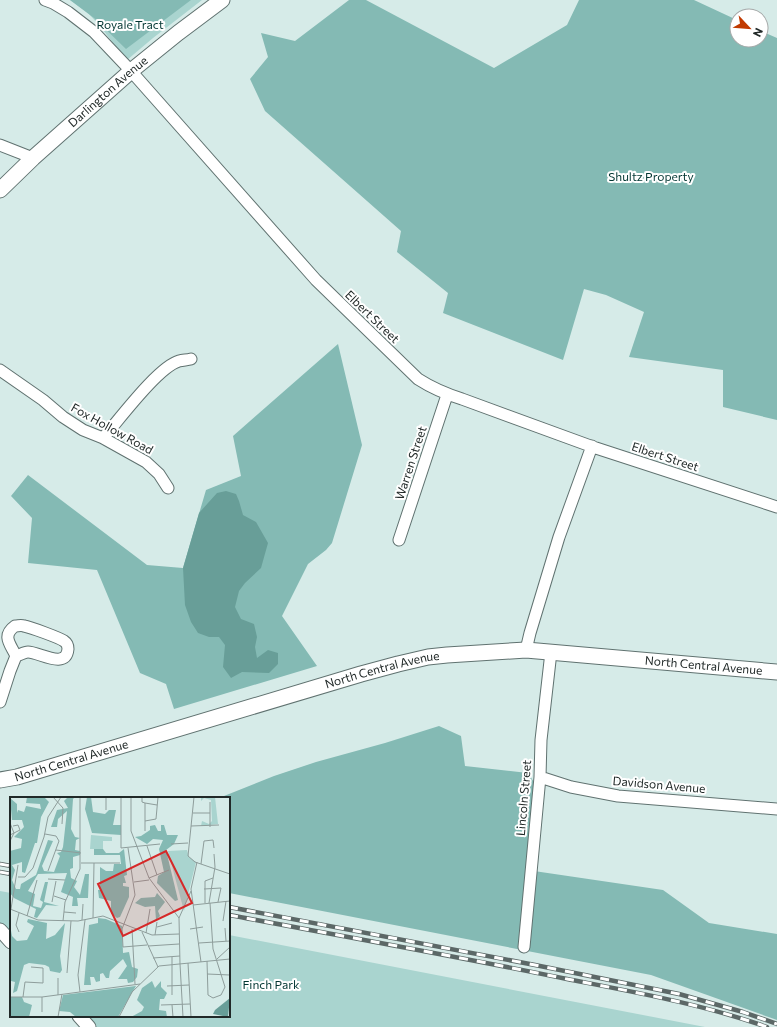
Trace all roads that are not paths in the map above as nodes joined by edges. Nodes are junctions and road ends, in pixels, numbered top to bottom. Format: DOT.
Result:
graph roads {
  1 [pos="45,0"];
  2 [pos="222,0"];
  3 [pos="130,71"];
  4 [pos="0,145"];
  5 [pos="33,158"];
  6 [pos="0,190"];
  7 [pos="191,359"];
  8 [pos="0,370"];
  9 [pos="447,395"];
  10 [pos="103,438"];
  11 [pos="592,446"];
  12 [pos="168,488"];
  13 [pos="777,508"];
  14 [pos="399,540"];
  15 [pos="526,650"];
  16 [pos="550,652"];
  17 [pos="16,656"];
  18 [pos="777,672"];
  19 [pos="0,702"];
  20 [pos="540,777"];
  21 [pos="0,780"];
  22 [pos="777,809"];
  23 [pos="0,930"];
  24 [pos="10,941"];
  25 [pos="524,947"];
  26 [pos="80,1017"];
  27 [pos="89,1027"];
  1 -- 3 [label="street, Elbert Street"];
  2 -- 3 [label="main road, Darlington Avenue"];
  3 -- 5 [label="main road, Darlington Avenue"];
  3 -- 9 [label="street, Elbert Street"];
  4 -- 5 [label="street"];
  5 -- 6 [label="main road, Darlington Avenue"];
  7 -- 10 [label="street"];
  8 -- 10 [label="street, Fox Hollow Road"];
  9 -- 11 [label="street, Elbert Street"];
  9 -- 14 [label="street, Warren Street"];
  10 -- 12 [label="street, Fox Hollow Road"];
  11 -- 13 [label="street, Elbert Street"];
  11 -- 15 [label="street"];
  15 -- 16 [label="main road, North Central Avenue"];
  15 -- 21 [label="main road, North Central Avenue"];
  16 -- 18 [label="main road, North Central Avenue"];
  16 -- 20 [label="street, Lincoln Street"];
  17 -- 17 [label="street"];
  17 -- 19 [label="street"];
  20 -- 22 [label="street, Davidson Avenue"];
  20 -- 25 [label="street, Lincoln Street"];
  23 -- 24 [label="street"];
  26 -- 27 [label="street"];
}
